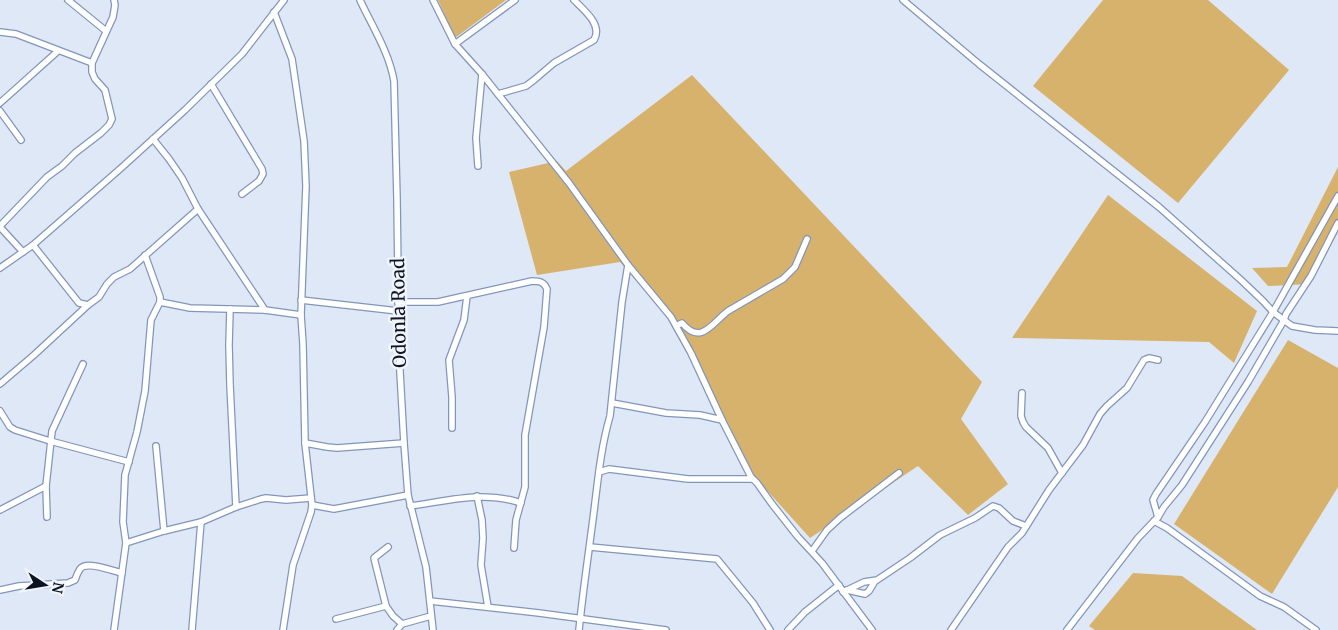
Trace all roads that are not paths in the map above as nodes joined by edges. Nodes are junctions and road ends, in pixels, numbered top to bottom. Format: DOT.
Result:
graph roads {
  1 [pos="68,0"];
  2 [pos="121,0"];
  3 [pos="284,0"];
  4 [pos="360,0"];
  5 [pos="432,0"];
  6 [pos="515,0"];
  7 [pos="574,0"];
  8 [pos="903,0"];
  9 [pos="115,2"];
  10 [pos="274,12"];
  11 [pos="106,31"];
  12 [pos="0,32"];
  13 [pos="455,44"];
  14 [pos="58,51"];
  15 [pos="92,63"];
  16 [pos="482,74"];
  17 [pos="211,84"];
  18 [pos="498,94"];
  19 [pos="0,103"];
  20 [pos="0,111"];
  21 [pos="153,139"];
  22 [pos="21,140"];
  23 [pos="478,166"];
  24 [pos="242,194"];
  25 [pos="1338,196"];
  26 [pos="198,209"];
  27 [pos="1338,223"];
  28 [pos="0,226"];
  29 [pos="807,240"];
  30 [pos="33,245"];
  31 [pos="23,252"];
  32 [pos="145,255"];
  33 [pos="628,265"];
  34 [pos="0,268"];
  35 [pos="467,296"];
  36 [pos="301,300"];
  37 [pos="79,302"];
  38 [pos="160,302"];
  39 [pos="398,302"];
  40 [pos="88,305"];
  41 [pos="230,310"];
  42 [pos="265,310"];
  43 [pos="398,311"];
  44 [pos="1273,312"];
  45 [pos="80,314"];
  46 [pos="300,315"];
  47 [pos="1284,320"];
  48 [pos="676,326"];
  49 [pos="1338,331"];
  50 [pos="1158,360"];
  51 [pos="83,364"];
  52 [pos="0,384"];
  53 [pos="1022,393"];
  54 [pos="612,403"];
  55 [pos="0,411"];
  56 [pos="722,420"];
  57 [pos="452,428"];
  58 [pos="50,441"];
  59 [pos="305,443"];
  60 [pos="404,443"];
  61 [pos="156,446"];
  62 [pos="129,462"];
  63 [pos="599,472"];
  64 [pos="899,473"];
  65 [pos="1062,473"];
  66 [pos="752,479"];
  67 [pos="46,486"];
  68 [pos="408,495"];
  69 [pos="477,496"];
  70 [pos="311,498"];
  71 [pos="521,504"];
  72 [pos="312,505"];
  73 [pos="410,506"];
  74 [pos="236,507"];
  75 [pos="0,510"];
  76 [pos="47,517"];
  77 [pos="1156,519"];
  78 [pos="200,522"];
  79 [pos="1026,526"];
  80 [pos="164,531"];
  81 [pos="126,543"];
  82 [pos="388,547"];
  83 [pos="590,547"];
  84 [pos="514,548"];
  85 [pos="812,551"];
  86 [pos="122,573"];
  87 [pos="875,582"];
  88 [pos="839,585"];
  89 [pos="0,590"];
  90 [pos="845,591"];
  91 [pos="430,601"];
  92 [pos="386,606"];
  93 [pos="488,607"];
  94 [pos="431,616"];
  95 [pos="580,618"];
  96 [pos="336,619"];
  97 [pos="402,624"];
  98 [pos="656,629"];
  99 [pos="114,630"];
  100 [pos="192,630"];
  101 [pos="283,630"];
  102 [pos="397,630"];
  103 [pos="433,630"];
  104 [pos="579,630"];
  105 [pos="666,630"];
  106 [pos="770,630"];
  107 [pos="788,630"];
  108 [pos="872,630"];
  109 [pos="951,630"];
  110 [pos="1066,630"];
  111 [pos="1316,630"];
  1 -- 11 [label="street"];
  2 -- 9 [label="street"];
  3 -- 10 [label="street"];
  4 -- 39 [label="street, Odonla Road"];
  5 -- 13 [label="street"];
  6 -- 13 [label="street"];
  7 -- 18 [label="street"];
  8 -- 44 [label="street"];
  9 -- 11 [label="street"];
  10 -- 17 [label="street"];
  10 -- 36 [label="street"];
  11 -- 15 [label="street"];
  12 -- 14 [label="street"];
  13 -- 16 [label="street"];
  14 -- 15 [label="street"];
  14 -- 19 [label="street"];
  15 -- 28 [label="street"];
  16 -- 18 [label="street"];
  16 -- 23 [label="street"];
  17 -- 21 [label="street"];
  17 -- 24 [label="street"];
  18 -- 33 [label="street"];
  20 -- 22 [label="street"];
  21 -- 26 [label="street"];
  21 -- 30 [label="street"];
  25 -- 44 [label="street"];
  26 -- 32 [label="street"];
  26 -- 42 [label="street"];
  27 -- 47 [label="street"];
  28 -- 31 [label="street"];
  29 -- 48 [label="street"];
  30 -- 31 [label="street"];
  30 -- 37 [label="street"];
  31 -- 34 [label="street"];
  32 -- 38 [label="street"];
  32 -- 40 [label="street"];
  33 -- 48 [label="street"];
  33 -- 54 [label="street"];
  35 -- 39 [label="street"];
  35 -- 57 [label="street"];
  35 -- 71 [label="street"];
  36 -- 43 [label="street"];
  36 -- 46 [label="street"];
  37 -- 40 [label="street"];
  37 -- 45 [label="street"];
  38 -- 41 [label="street"];
  38 -- 62 [label="street"];
  39 -- 43 [label="street, Odonla Road"];
  40 -- 45 [label="street"];
  41 -- 42 [label="street"];
  41 -- 74 [label="street"];
  42 -- 46 [label="street"];
  43 -- 60 [label="street, Odonla Road"];
  44 -- 47 [label="street"];
  44 -- 77 [label="street"];
  45 -- 52 [label="street"];
  46 -- 59 [label="street"];
  47 -- 49 [label="street"];
  47 -- 77 [label="street"];
  48 -- 56 [label="street"];
  50 -- 65 [label="street"];
  51 -- 58 [label="street"];
  53 -- 65 [label="street"];
  54 -- 56 [label="street"];
  54 -- 63 [label="street"];
  55 -- 58 [label="street"];
  56 -- 66 [label="street"];
  58 -- 62 [label="street"];
  58 -- 67 [label="street"];
  59 -- 60 [label="street"];
  59 -- 70 [label="street"];
  60 -- 68 [label="street, Odonla Road"];
  61 -- 80 [label="street"];
  62 -- 81 [label="street"];
  63 -- 66 [label="street"];
  63 -- 83 [label="street"];
  64 -- 85 [label="street"];
  65 -- 79 [label="street"];
  66 -- 85 [label="street"];
  67 -- 75 [label="street"];
  67 -- 76 [label="street"];
  68 -- 72 [label="street"];
  68 -- 73 [label="street, Odonla Road"];
  69 -- 71 [label="street"];
  69 -- 73 [label="street"];
  69 -- 93 [label="street"];
  70 -- 72 [label="street"];
  70 -- 74 [label="street"];
  71 -- 84 [label="street"];
  72 -- 101 [label="street"];
  73 -- 91 [label="street, Odonla Road"];
  74 -- 78 [label="street"];
  77 -- 110 [label="street"];
  77 -- 111 [label="street"];
  78 -- 80 [label="street"];
  78 -- 100 [label="street"];
  79 -- 87 [label="street"];
  79 -- 109 [label="street"];
  80 -- 81 [label="street"];
  81 -- 86 [label="street"];
  82 -- 92 [label="street"];
  83 -- 95 [label="street"];
  83 -- 106 [label="street"];
  85 -- 88 [label="street"];
  86 -- 89 [label="street"];
  86 -- 99 [label="street"];
  87 -- 90 [label="street"];
  87 -- 90 [label="street"];
  88 -- 90 [label="street"];
  88 -- 107 [label="street"];
  90 -- 108 [label="street"];
  91 -- 93 [label="street"];
  91 -- 94 [label="street, Odonla Road"];
  92 -- 96 [label="street"];
  92 -- 97 [label="street"];
  93 -- 95 [label="street"];
  94 -- 97 [label="street"];
  94 -- 103 [label="street, Odonla Road"];
  95 -- 98 [label="street"];
  95 -- 104 [label="street"];
  97 -- 102 [label="street"];
  98 -- 105 [label="street"];
}
